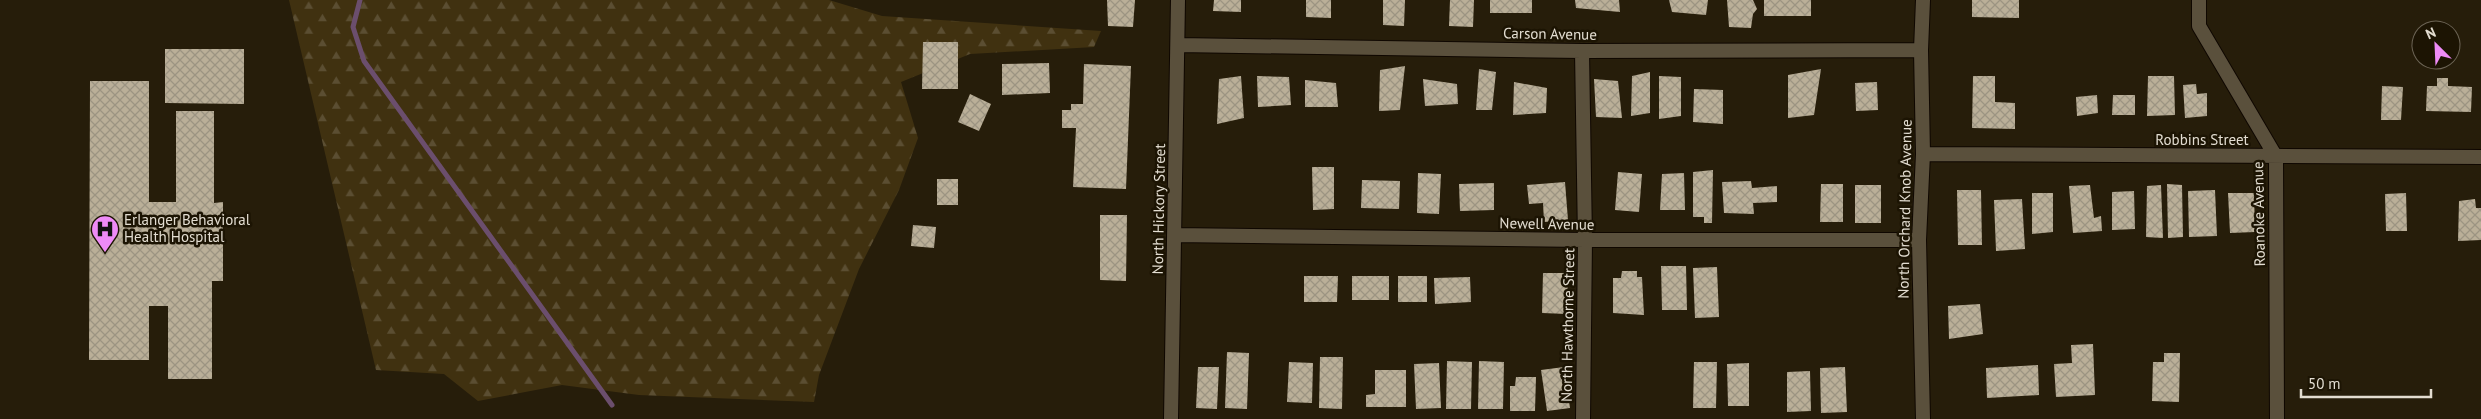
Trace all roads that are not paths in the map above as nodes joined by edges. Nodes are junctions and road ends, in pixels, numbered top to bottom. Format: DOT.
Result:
graph roads {
  1 [pos="1178,0"];
  2 [pos="1923,0"];
  3 [pos="2199,0"];
  4 [pos="1178,45"];
  5 [pos="1582,50"];
  6 [pos="1921,50"];
  7 [pos="1923,154"];
  8 [pos="2276,157"];
  9 [pos="2481,157"];
  10 [pos="1174,235"];
  11 [pos="1585,240"];
  12 [pos="1919,240"];
  13 [pos="1171,419"];
  14 [pos="1583,419"];
  15 [pos="1923,419"];
  16 [pos="2277,419"];
  1 -- 4 [label="street, North Hickory Street"];
  2 -- 6 [label="street, North Orchard Knob Avenue"];
  3 -- 8 [label="street, Roanoke Avenue"];
  4 -- 5 [label="street, Carson Avenue"];
  4 -- 10 [label="street, North Hickory Street"];
  5 -- 6 [label="street, Carson Avenue"];
  5 -- 11 [label="street, North Hawthorne Street"];
  6 -- 7 [label="street, North Orchard Knob Avenue"];
  7 -- 8 [label="street, Robbins Street"];
  7 -- 12 [label="street, North Orchard Knob Avenue"];
  8 -- 9 [label="street, Robbins Street"];
  8 -- 16 [label="street, Roanoke Avenue"];
  10 -- 11 [label="street, Newell Avenue"];
  10 -- 13 [label="street, North Hickory Street"];
  11 -- 12 [label="street, Newell Avenue"];
  11 -- 14 [label="street, North Hawthorne Street"];
  12 -- 15 [label="street, North Orchard Knob Avenue"];
}
